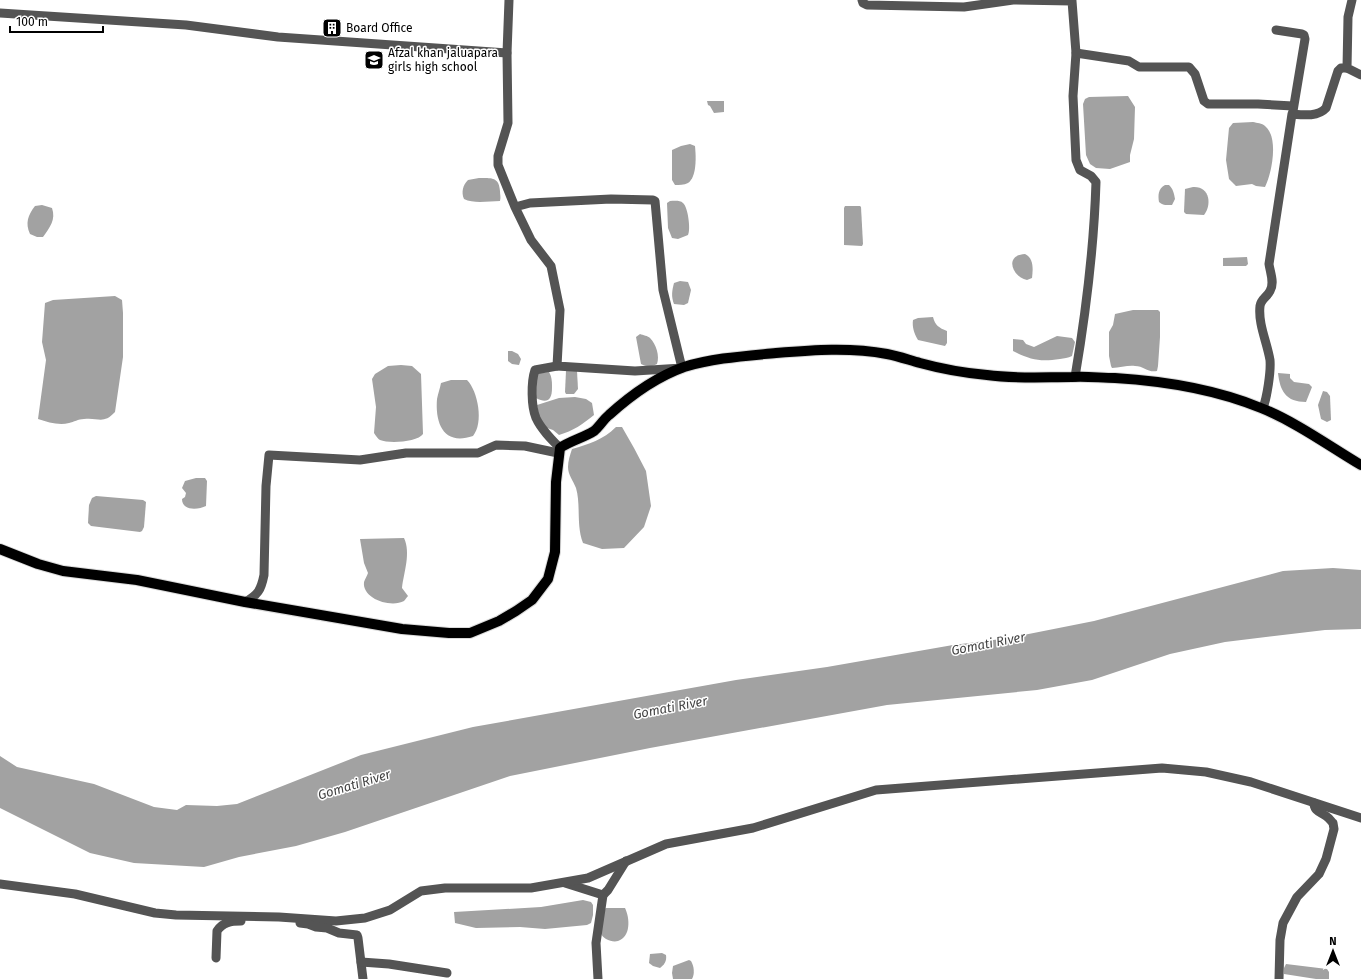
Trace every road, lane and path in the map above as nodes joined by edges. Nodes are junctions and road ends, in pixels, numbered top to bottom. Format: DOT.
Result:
graph roads {
  1 [pos="508,0"];
  2 [pos="862,0"];
  3 [pos="1352,0"];
  4 [pos="1072,1"];
  5 [pos="938,4"];
  6 [pos="0,13"];
  7 [pos="1276,30"];
  8 [pos="507,53"];
  9 [pos="1076,54"];
  10 [pos="1347,68"];
  11 [pos="1361,75"];
  12 [pos="1293,110"];
  13 [pos="515,207"];
  14 [pos="558,366"];
  15 [pos="682,368"];
  16 [pos="1075,376"];
  17 [pos="1263,408"];
  18 [pos="559,450"];
  19 [pos="1361,465"];
  20 [pos="0,549"];
  21 [pos="245,602"];
  22 [pos="1314,803"];
  23 [pos="1361,818"];
  24 [pos="626,861"];
  25 [pos="562,882"];
  26 [pos="0,884"];
  27 [pos="603,895"];
  28 [pos="282,920"];
  29 [pos="216,958"];
  30 [pos="361,962"];
  31 [pos="447,973"];
  32 [pos="363,979"];
  33 [pos="598,979"];
  34 [pos="1279,979"];
  1 -- 8 [label="street"];
  2 -- 5 [label="street"];
  3 -- 10 [label="street"];
  4 -- 5 [label="street"];
  4 -- 9 [label="street"];
  6 -- 8 [label="street"];
  7 -- 12 [label="street"];
  8 -- 13 [label="street"];
  9 -- 12 [label="street"];
  9 -- 16 [label="street"];
  10 -- 11 [label="street"];
  10 -- 12 [label="street"];
  12 -- 17 [label="street"];
  13 -- 14 [label="street"];
  13 -- 15 [label="street"];
  14 -- 15 [label="street"];
  14 -- 18 [label="street"];
  15 -- 16 [label="main road"];
  15 -- 18 [label="main road"];
  16 -- 17 [label="main road"];
  17 -- 19 [label="main road"];
  18 -- 21 [label="street"];
  18 -- 21 [label="main road"];
  20 -- 21 [label="main road"];
  22 -- 23 [label="street"];
  22 -- 24 [label="street"];
  22 -- 34 [label="street"];
  24 -- 25 [label="street"];
  24 -- 27 [label="street"];
  25 -- 27 [label="street"];
  25 -- 28 [label="street"];
  26 -- 28 [label="street"];
  27 -- 33 [label="street"];
  28 -- 29 [label="street"];
  28 -- 30 [label="street"];
  30 -- 31 [label="street"];
  30 -- 32 [label="street"];
}
